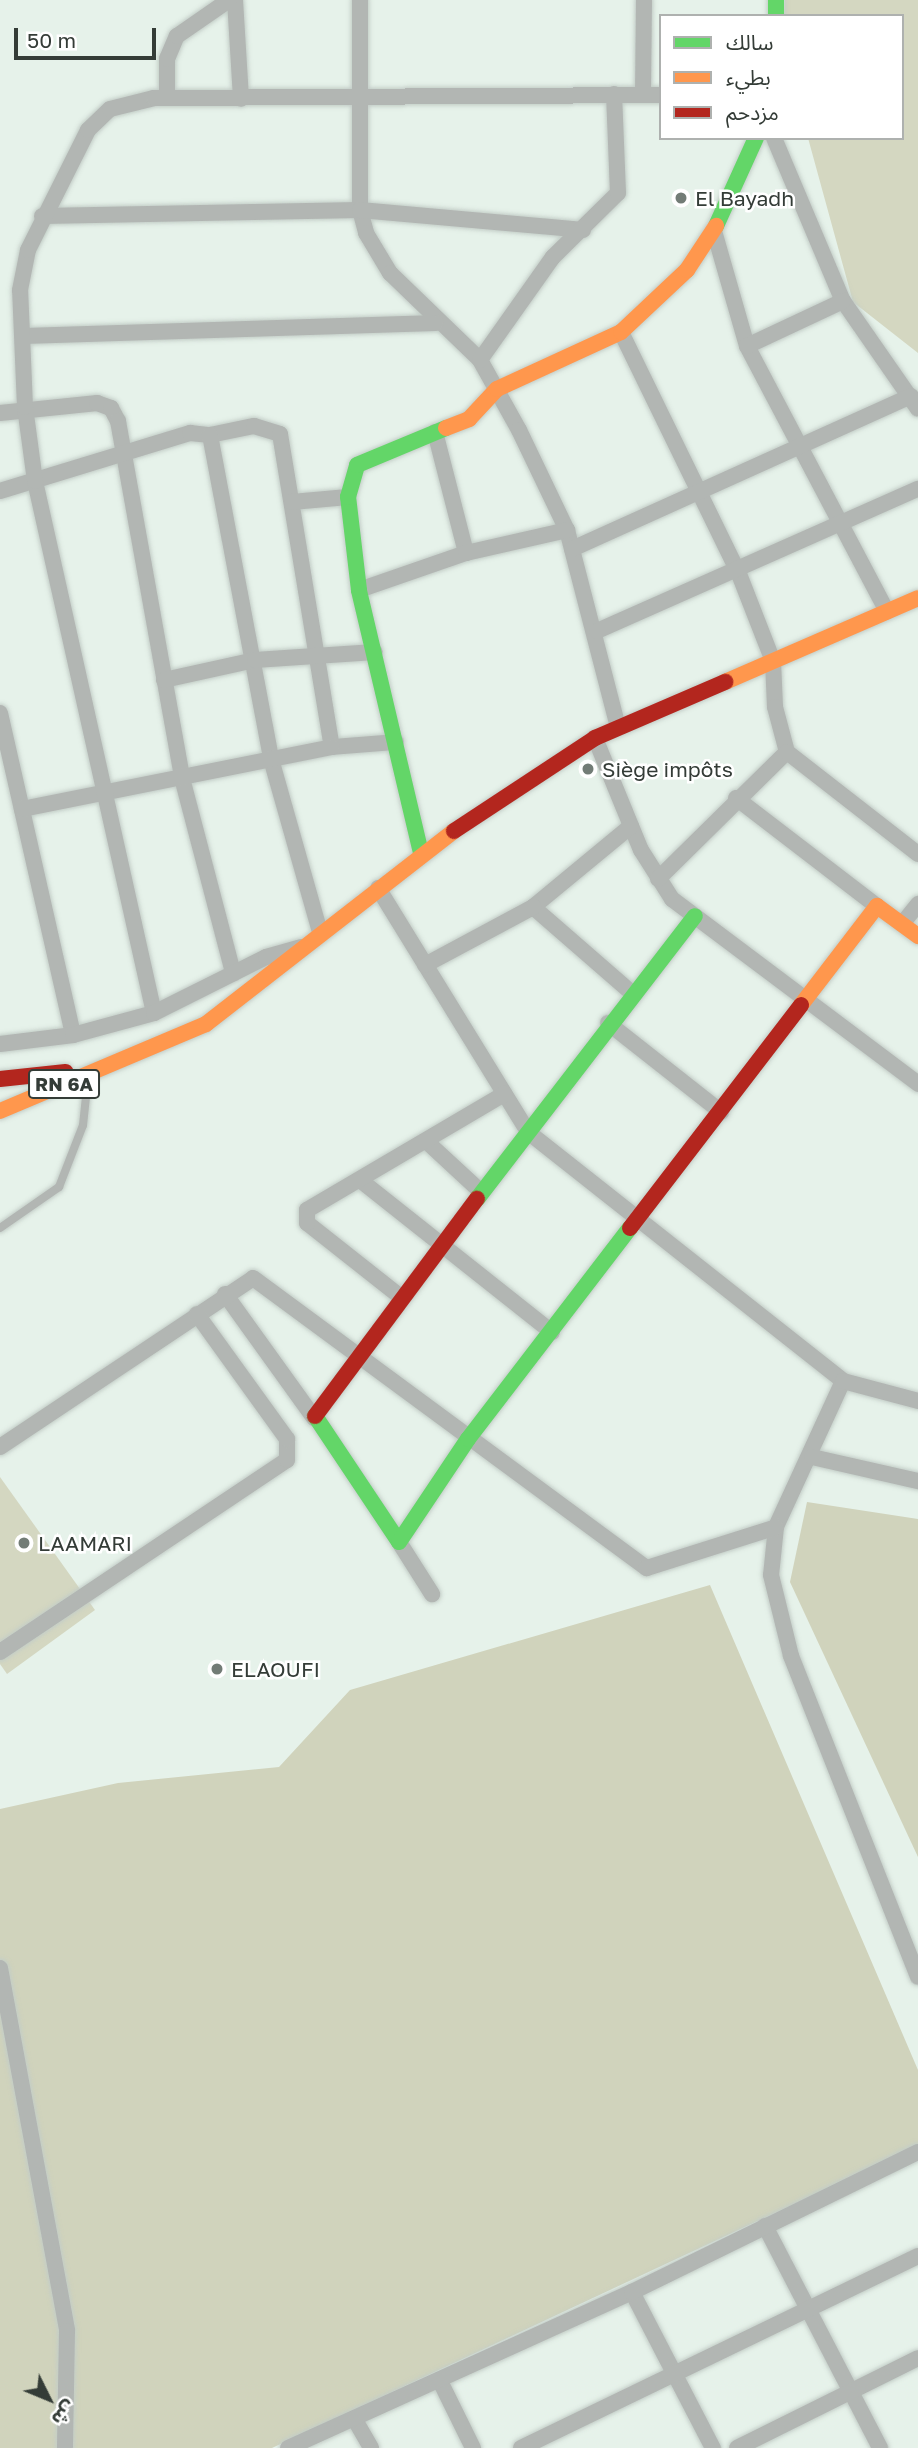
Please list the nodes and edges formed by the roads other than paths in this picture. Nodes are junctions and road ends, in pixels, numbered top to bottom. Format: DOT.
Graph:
graph roads {
  1 [pos="229,0"];
  2 [pos="235,0"];
  3 [pos="360,0"];
  4 [pos="644,0"];
  5 [pos="614,94"];
  6 [pos="643,94"];
  7 [pos="659,95"];
  8 [pos="167,98"];
  9 [pos="241,99"];
  10 [pos="362,99"];
  11 [pos="755,140"];
  12 [pos="775,140"];
  13 [pos="360,210"];
  14 [pos="42,216"];
  15 [pos="583,230"];
  16 [pos="714,231"];
  17 [pos="843,301"];
  18 [pos="436,323"];
  19 [pos="621,332"];
  20 [pos="24,336"];
  21 [pos="747,346"];
  22 [pos="480,360"];
  23 [pos="497,389"];
  24 [pos="914,402"];
  25 [pos="25,407"];
  26 [pos="0,413"];
  27 [pos="435,432"];
  28 [pos="210,435"];
  29 [pos="803,442"];
  30 [pos="124,453"];
  31 [pos="35,481"];
  32 [pos="918,489"];
  33 [pos="703,490"];
  34 [pos="0,491"];
  35 [pos="348,497"];
  36 [pos="292,502"];
  37 [pos="846,522"];
  38 [pos="567,530"];
  39 [pos="572,549"];
  40 [pos="466,553"];
  41 [pos="739,574"];
  42 [pos="359,590"];
  43 [pos="918,598"];
  44 [pos="887,611"];
  45 [pos="597,631"];
  46 [pos="375,652"];
  47 [pos="319,657"];
  48 [pos="256,660"];
  49 [pos="773,661"];
  50 [pos="164,680"];
  51 [pos="0,713"];
  52 [pos="618,727"];
  53 [pos="595,738"];
  54 [pos="396,743"];
  55 [pos="332,747"];
  56 [pos="787,752"];
  57 [pos="271,759"];
  58 [pos="182,778"];
  59 [pos="103,789"];
  60 [pos="736,798"];
  61 [pos="22,809"];
  62 [pos="631,826"];
  63 [pos="421,853"];
  64 [pos="918,854"];
  65 [pos="658,879"];
  66 [pos="377,888"];
  67 [pos="918,904"];
  68 [pos="877,906"];
  69 [pos="533,907"];
  70 [pos="695,916"];
  71 [pos="902,924"];
  72 [pos="320,932"];
  73 [pos="918,936"];
  74 [pos="304,946"];
  75 [pos="425,965"];
  76 [pos="233,973"];
  77 [pos="632,993"];
  78 [pos="804,998"];
  79 [pos="154,1013"];
  80 [pos="608,1023"];
  81 [pos="73,1035"];
  82 [pos="0,1044"];
  83 [pos="128,1058"];
  84 [pos="88,1076"];
  85 [pos="0,1079"];
  86 [pos="917,1080"];
  87 [pos="504,1094"];
  88 [pos="0,1111"];
  89 [pos="721,1112"];
  90 [pos="528,1132"];
  91 [pos="426,1141"];
  92 [pos="360,1181"];
  93 [pos="481,1192"];
  94 [pos="638,1222"];
  95 [pos="0,1228"];
  96 [pos="444,1241"];
  97 [pos="225,1294"];
  98 [pos="402,1298"];
  99 [pos="197,1314"];
  100 [pos="552,1332"];
  101 [pos="361,1354"];
  102 [pos="842,1381"];
  103 [pos="918,1401"];
  104 [pos="314,1418"];
  105 [pos="468,1439"];
  106 [pos="0,1447"];
  107 [pos="812,1457"];
  108 [pos="918,1481"];
  109 [pos="776,1527"];
  110 [pos="399,1542"];
  111 [pos="432,1594"];
  112 [pos="0,1652"];
  113 [pos="0,1968"];
  114 [pos="918,1977"];
  115 [pos="918,2152"];
  116 [pos="765,2226"];
  117 [pos="918,2256"];
  118 [pos="632,2292"];
  119 [pos="811,2309"];
  120 [pos="918,2358"];
  121 [pos="675,2374"];
  122 [pos="440,2381"];
  123 [pos="853,2388"];
  124 [pos="355,2420"];
  125 [pos="65,2448"];
  126 [pos="288,2448"];
  127 [pos="371,2448"];
  128 [pos="473,2448"];
  129 [pos="521,2448"];
  130 [pos="713,2448"];
  131 [pos="737,2448"];
  132 [pos="880,2448"];
  1 -- 8 [label="street"];
  2 -- 9 [label="street"];
  3 -- 10 [label="street"];
  4 -- 6 [label="street"];
  5 -- 6 [label="street"];
  5 -- 10 [label="street"];
  5 -- 15 [label="street"];
  6 -- 7 [label="street"];
  8 -- 9 [label="street"];
  8 -- 14 [label="street"];
  9 -- 10 [label="street"];
  10 -- 13 [label="street"];
  11 -- 16 [label="street"];
  12 -- 17 [label="street"];
  13 -- 14 [label="street"];
  13 -- 15 [label="street"];
  13 -- 18 [label="street"];
  14 -- 20 [label="street"];
  15 -- 22 [label="street"];
  16 -- 19 [label="street"];
  16 -- 21 [label="street"];
  17 -- 21 [label="street"];
  17 -- 24 [label="street"];
  18 -- 20 [label="street"];
  18 -- 22 [label="street"];
  19 -- 23 [label="street"];
  19 -- 33 [label="street"];
  20 -- 25 [label="street"];
  21 -- 29 [label="street"];
  22 -- 23 [label="street"];
  23 -- 27 [label="street"];
  23 -- 38 [label="street"];
  24 -- 29 [label="street"];
  25 -- 26 [label="street"];
  25 -- 30 [label="street"];
  25 -- 31 [label="street"];
  27 -- 35 [label="street"];
  27 -- 40 [label="street"];
  28 -- 30 [label="street"];
  28 -- 36 [label="street"];
  28 -- 48 [label="street"];
  29 -- 33 [label="street"];
  29 -- 37 [label="street"];
  30 -- 31 [label="street"];
  30 -- 50 [label="street"];
  31 -- 34 [label="street"];
  31 -- 59 [label="street"];
  32 -- 37 [label="street"];
  33 -- 39 [label="street"];
  33 -- 41 [label="street"];
  35 -- 36 [label="street"];
  35 -- 42 [label="street"];
  36 -- 47 [label="street"];
  37 -- 41 [label="street"];
  37 -- 44 [label="street"];
  38 -- 39 [label="street"];
  38 -- 40 [label="street"];
  39 -- 45 [label="street"];
  40 -- 42 [label="street"];
  41 -- 45 [label="street"];
  41 -- 49 [label="street"];
  42 -- 46 [label="street"];
  43 -- 44 [label="street"];
  44 -- 49 [label="street"];
  45 -- 52 [label="street"];
  46 -- 47 [label="street"];
  46 -- 54 [label="street"];
  47 -- 48 [label="street"];
  47 -- 55 [label="street"];
  48 -- 50 [label="street"];
  48 -- 57 [label="street"];
  49 -- 52 [label="street"];
  49 -- 56 [label="street"];
  50 -- 58 [label="street"];
  51 -- 61 [label="street"];
  52 -- 53 [label="street"];
  53 -- 62 [label="street"];
  53 -- 63 [label="street"];
  54 -- 55 [label="street"];
  54 -- 63 [label="street"];
  55 -- 57 [label="street"];
  56 -- 60 [label="street"];
  56 -- 64 [label="street"];
  57 -- 58 [label="street"];
  57 -- 72 [label="street"];
  58 -- 59 [label="street"];
  58 -- 76 [label="street"];
  59 -- 61 [label="street"];
  59 -- 79 [label="street"];
  60 -- 65 [label="street"];
  60 -- 68 [label="street"];
  61 -- 81 [label="street"];
  62 -- 65 [label="street"];
  62 -- 69 [label="street"];
  63 -- 66 [label="street"];
  65 -- 70 [label="street"];
  66 -- 72 [label="street"];
  66 -- 75 [label="street"];
  67 -- 71 [label="street"];
  68 -- 71 [label="street"];
  68 -- 78 [label="street"];
  69 -- 75 [label="street"];
  69 -- 77 [label="street"];
  70 -- 77 [label="street"];
  70 -- 78 [label="street"];
  71 -- 73 [label="street"];
  72 -- 74 [label="street"];
  74 -- 76 [label="street"];
  74 -- 83 [label="street"];
  75 -- 87 [label="street"];
  76 -- 79 [label="street"];
  77 -- 80 [label="street"];
  78 -- 86 [label="street"];
  78 -- 89 [label="street"];
  79 -- 81 [label="street"];
  80 -- 89 [label="street"];
  80 -- 90 [label="street"];
  81 -- 82 [label="street"];
  83 -- 84 [label="street, RN 6A"];
  83 -- 85 [label="street"];
  84 -- 88 [label="street, RN 6A"];
  84 -- 95 [label="lane"];
  87 -- 90 [label="street"];
  87 -- 91 [label="street"];
  89 -- 94 [label="street"];
  90 -- 93 [label="street"];
  90 -- 94 [label="street"];
  91 -- 92 [label="street"];
  91 -- 93 [label="street"];
  92 -- 96 [label="street"];
  92 -- 98 [label="street"];
  93 -- 96 [label="street"];
  94 -- 100 [label="street"];
  94 -- 102 [label="street"];
  96 -- 98 [label="street"];
  96 -- 100 [label="street"];
  97 -- 99 [label="street"];
  97 -- 101 [label="street"];
  97 -- 104 [label="street"];
  98 -- 101 [label="street"];
  99 -- 106 [label="street"];
  99 -- 112 [label="street"];
  100 -- 105 [label="street"];
  101 -- 104 [label="street"];
  101 -- 105 [label="street"];
  102 -- 103 [label="street"];
  102 -- 107 [label="street"];
  104 -- 110 [label="street"];
  105 -- 109 [label="street"];
  105 -- 110 [label="street"];
  107 -- 108 [label="street"];
  107 -- 109 [label="street"];
  109 -- 114 [label="street"];
  110 -- 111 [label="street"];
  113 -- 125 [label="street"];
  115 -- 116 [label="street"];
  116 -- 118 [label="street"];
  116 -- 119 [label="street"];
  117 -- 119 [label="street"];
  118 -- 121 [label="street"];
  118 -- 122 [label="street"];
  119 -- 121 [label="street"];
  119 -- 123 [label="street"];
  120 -- 123 [label="street"];
  121 -- 129 [label="street"];
  121 -- 130 [label="street"];
  122 -- 124 [label="street"];
  122 -- 128 [label="street"];
  123 -- 131 [label="street"];
  123 -- 132 [label="street"];
  124 -- 126 [label="street"];
  124 -- 127 [label="street"];
}
